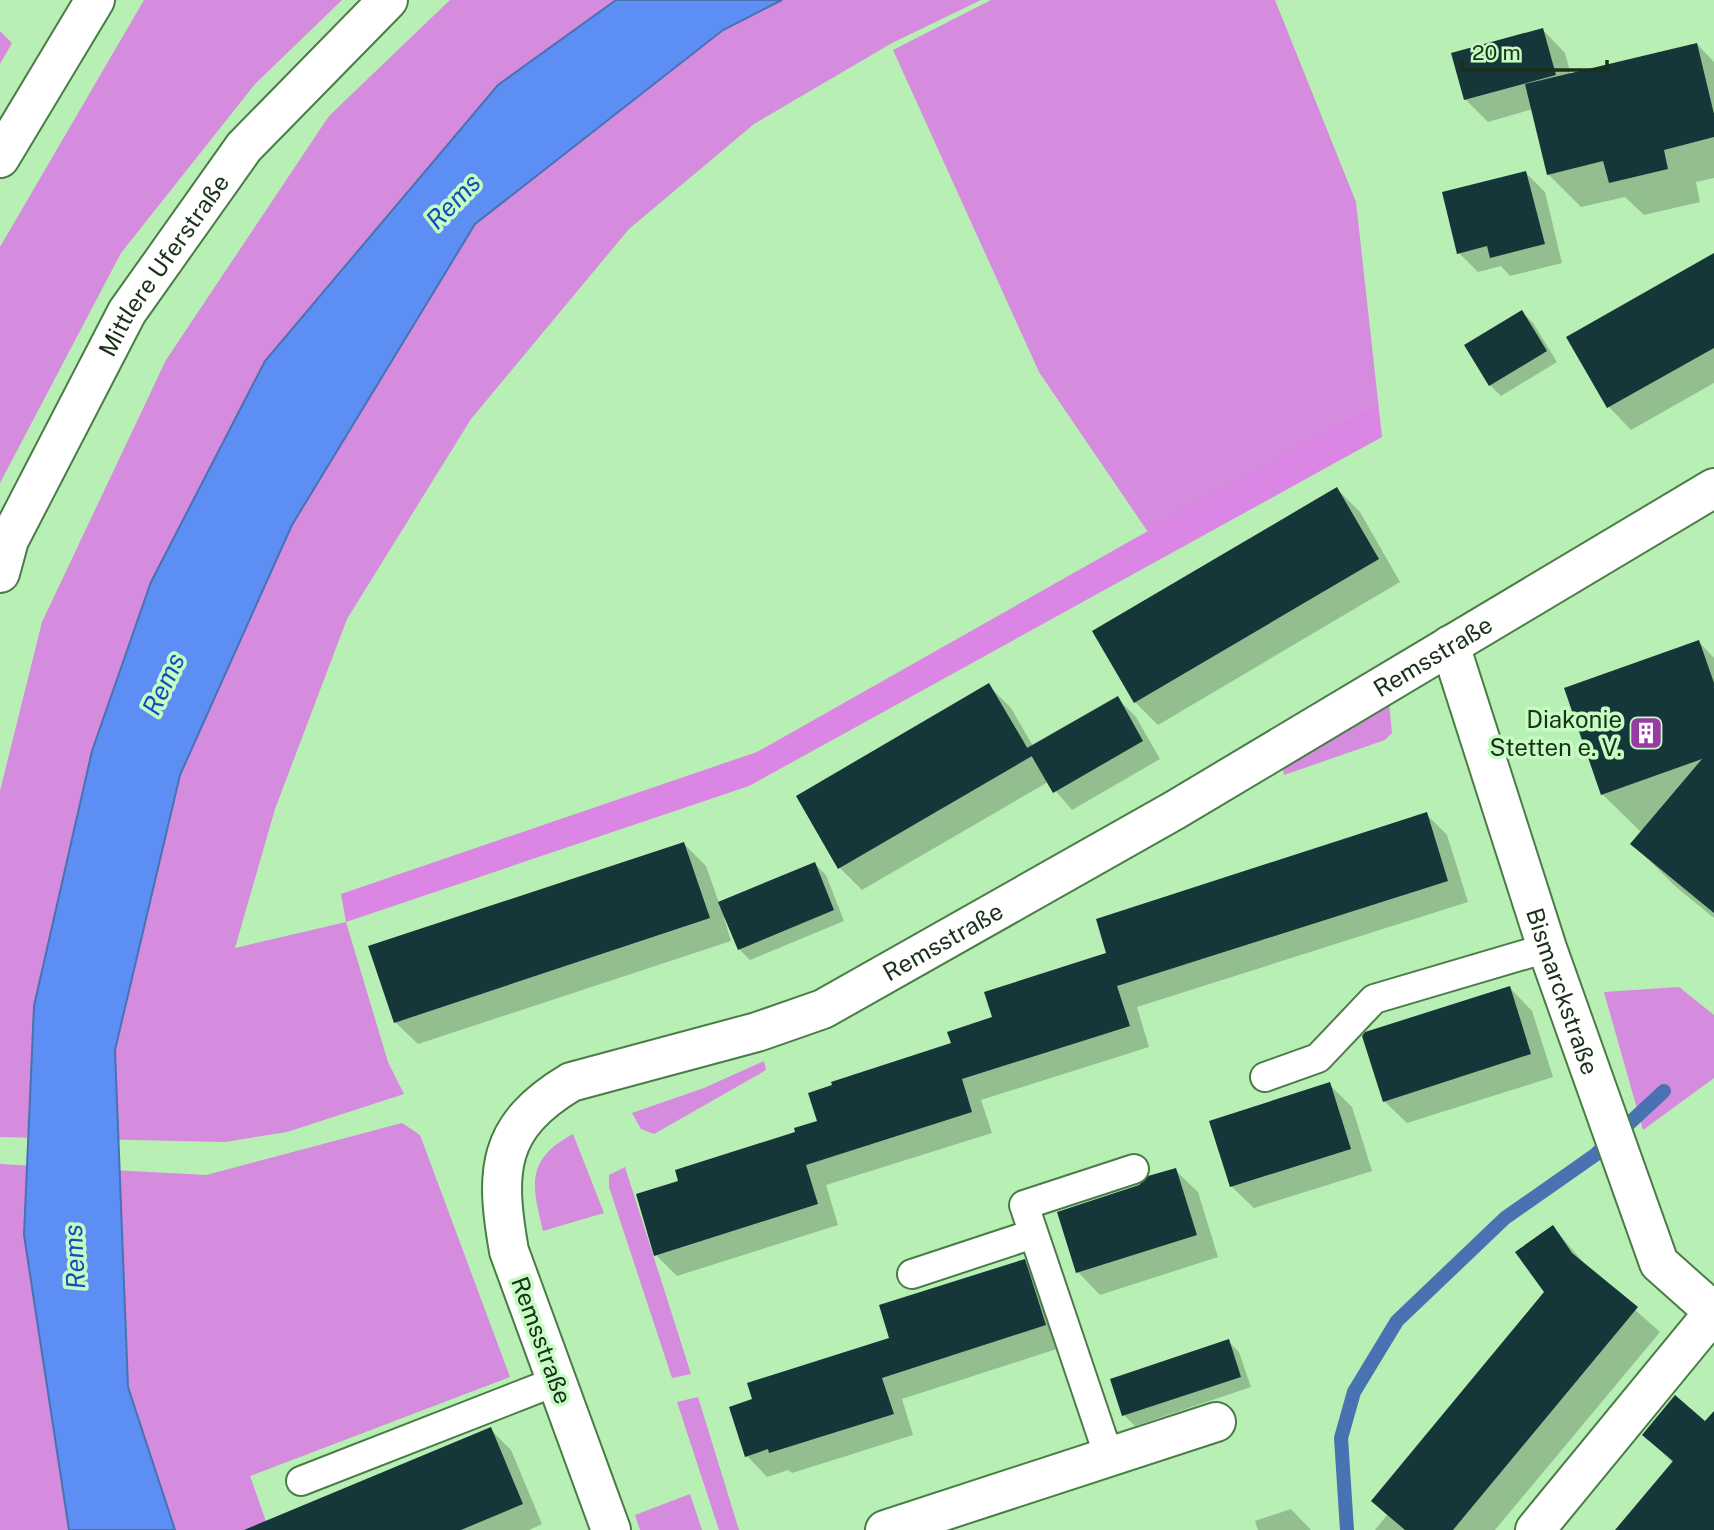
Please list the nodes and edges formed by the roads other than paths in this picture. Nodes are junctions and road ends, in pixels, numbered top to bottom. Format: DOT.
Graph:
graph roads {
  1 [pos="95,0"];
  2 [pos="388,0"];
  3 [pos="0,158"];
  4 [pos="1714,488"];
  5 [pos="0,573"];
  6 [pos="1450,645"];
  7 [pos="1547,948"];
  8 [pos="1265,1076"];
  9 [pos="1134,1170"];
  10 [pos="1033,1234"];
  11 [pos="912,1274"];
  12 [pos="1714,1312"];
  13 [pos="557,1381"];
  14 [pos="1216,1422"];
  15 [pos="1109,1457"];
  16 [pos="301,1481"];
  17 [pos="611,1530"];
  18 [pos="886,1530"];
  19 [pos="1535,1530"];
  1 -- 3 [label="street"];
  2 -- 5 [label="street, Mittlere Uferstraße"];
  4 -- 6 [label="street, Remsstraße"];
  6 -- 7 [label="street, Bismarckstraße"];
  6 -- 13 [label="street, Remsstraße"];
  7 -- 8 [label="lane"];
  7 -- 12 [label="street, Bismarckstraße"];
  9 -- 10 [label="lane"];
  10 -- 11 [label="lane"];
  10 -- 15 [label="lane"];
  12 -- 19 [label="street, Bismarckstraße"];
  13 -- 16 [label="lane"];
  13 -- 17 [label="street, Remsstraße"];
  14 -- 15 [label="street"];
  15 -- 18 [label="street"];
}
